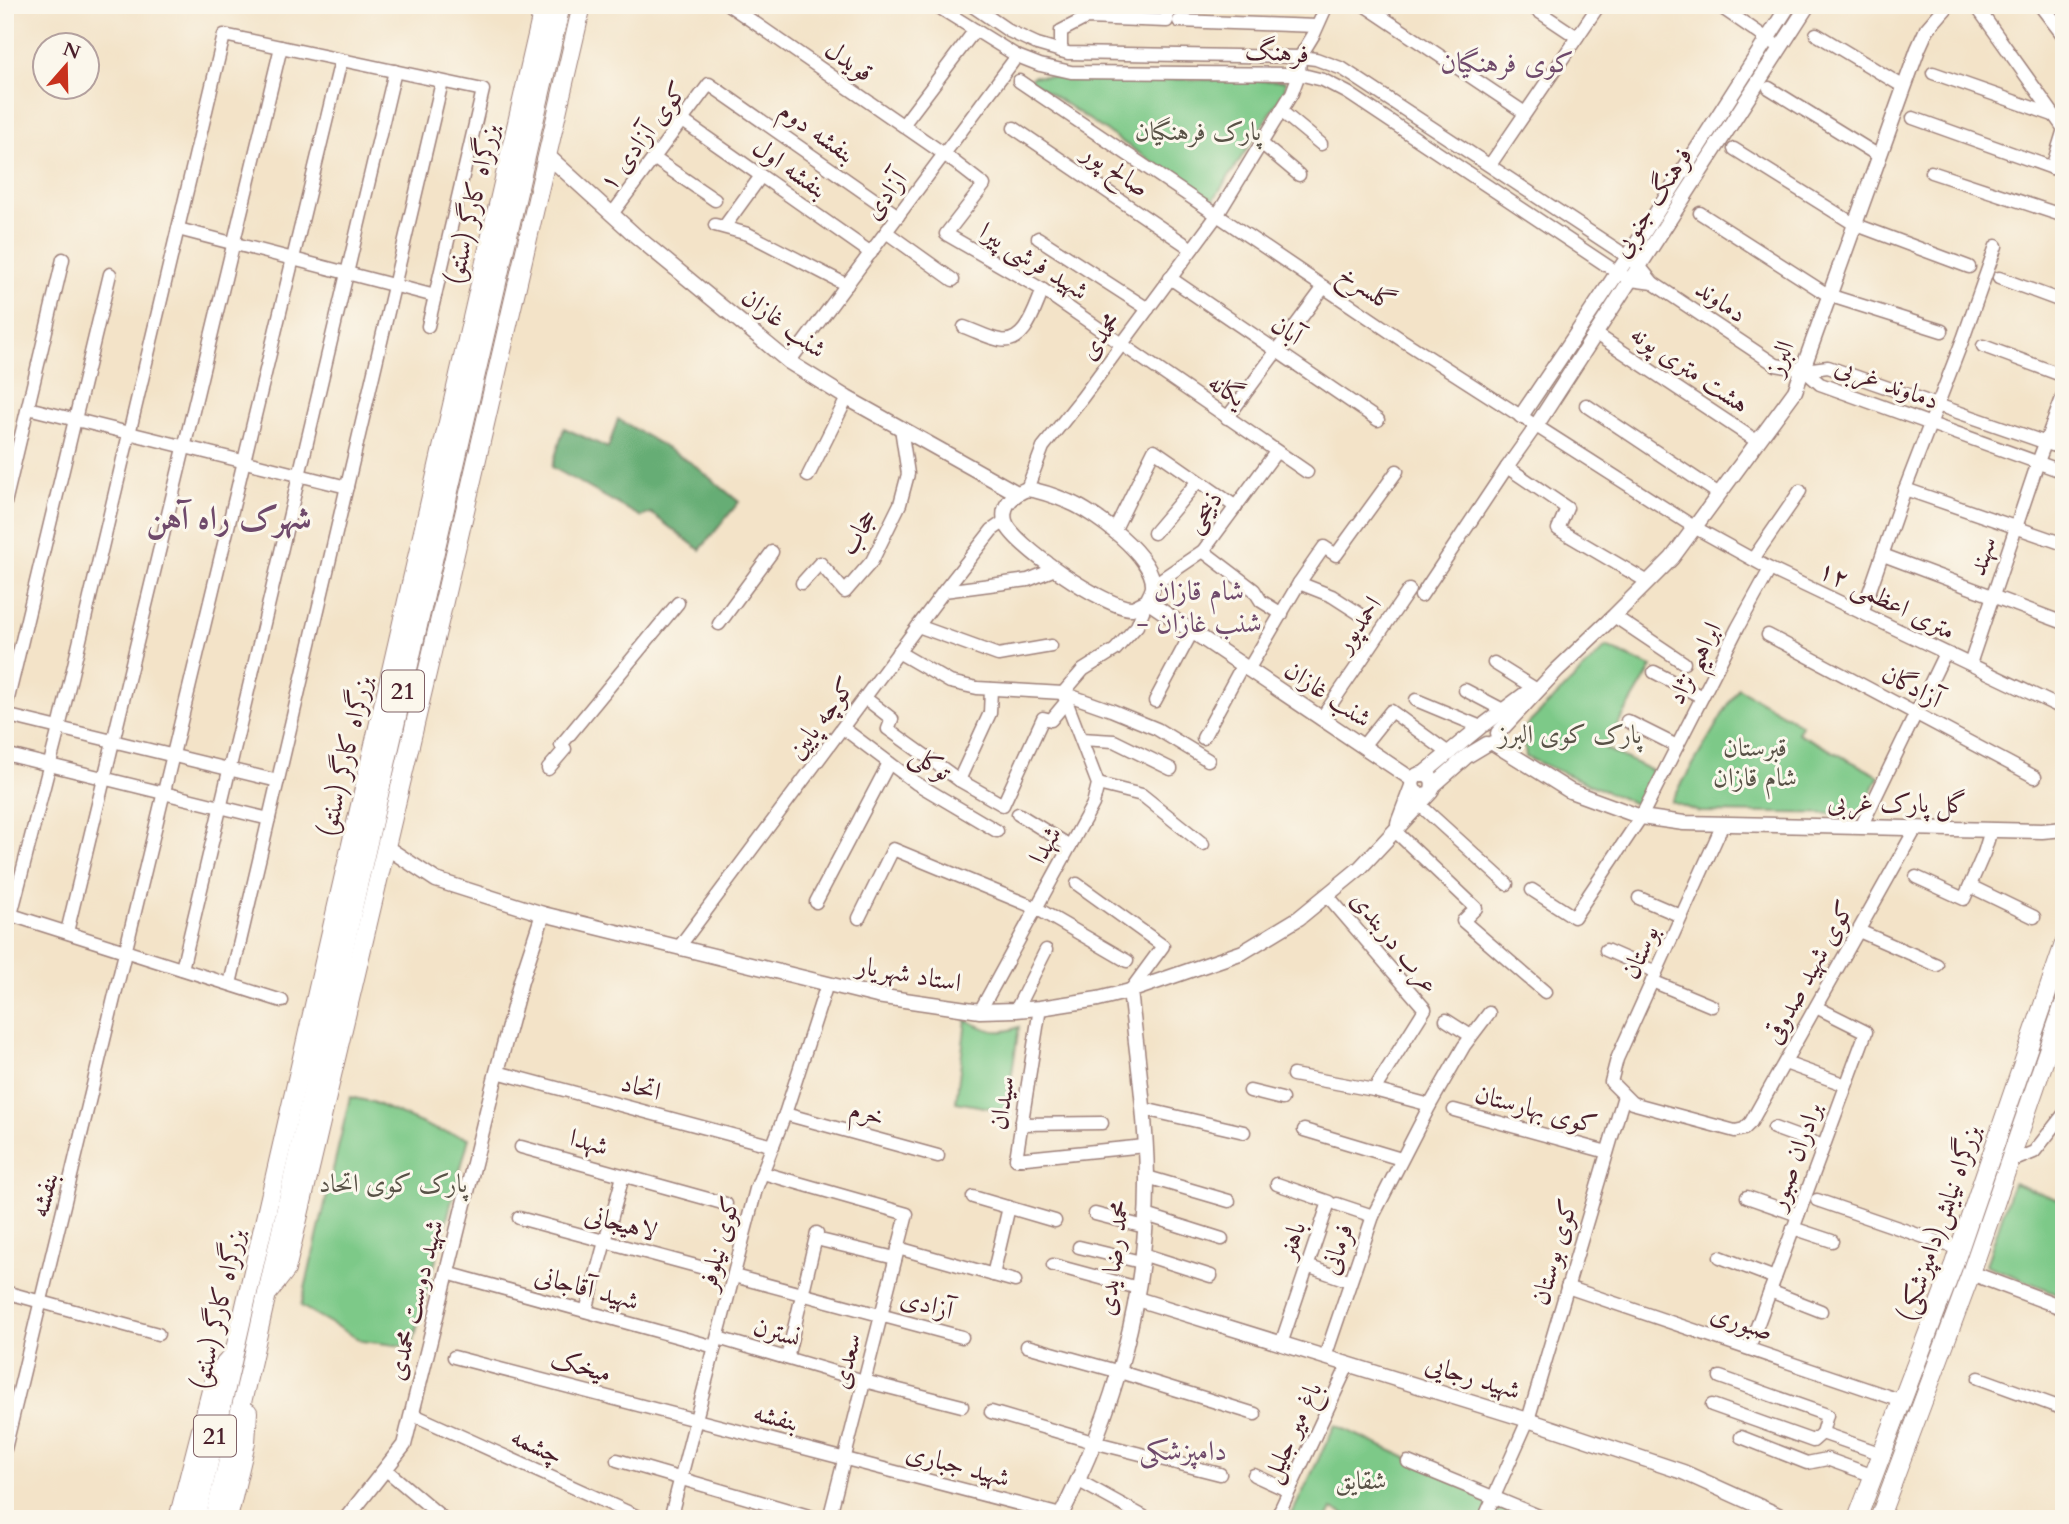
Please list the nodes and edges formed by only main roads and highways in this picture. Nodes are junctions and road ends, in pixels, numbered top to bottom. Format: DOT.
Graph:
graph roads {
  1 [pos="544,5"];
  2 [pos="561,5"];
  3 [pos="582,5"];
  4 [pos="1789,5"];
  5 [pos="1808,5"];
  6 [pos="1948,5"];
  7 [pos="2041,5"];
  8 [pos="2064,35"];
  9 [pos="1773,43"];
  10 [pos="547,155"];
  11 [pos="1625,276"];
  12 [pos="472,393"];
  13 [pos="490,397"];
  14 [pos="1521,416"];
  15 [pos="1536,426"];
  16 [pos="1022,491"];
  17 [pos="1147,601"];
  18 [pos="1557,670"];
  19 [pos="1482,726"];
  20 [pos="1494,740"];
  21 [pos="1416,780"];
  22 [pos="1432,789"];
  23 [pos="2064,829"];
  24 [pos="1395,831"];
  25 [pos="2042,831"];
  26 [pos="2064,840"];
  27 [pos="386,847"];
  28 [pos="543,914"];
  29 [pos="2064,944"];
  30 [pos="1130,991"];
  31 [pos="2064,1004"];
  32 [pos="1971,1273"];
  33 [pos="1138,1294"];
  34 [pos="266,1295"];
  35 [pos="2064,1308"];
  36 [pos="235,1353"];
  37 [pos="251,1365"];
  38 [pos="1060,1517"];
  39 [pos="178,1519"];
  40 [pos="196,1519"];
  41 [pos="214,1519"];
  42 [pos="228,1519"];
  43 [pos="346,1519"];
  44 [pos="1787,1519"];
  45 [pos="1857,1519"];
  46 [pos="1879,1519"];
  1 -- 36 [label="highway, بزرگراه کارگر (سنتو) / 21"];
  2 -- 12 [label="highway, بزرگراه کارگر (سنتو) / 21"];
  3 -- 10 [label="highway"];
  4 -- 9 [label="main road"];
  5 -- 9 [label="main road, فرهنگ جنوبی"];
  6 -- 18 [label="main road, البرز"];
  7 -- 8 [label="main road"];
  9 -- 11 [label="main road"];
  9 -- 11 [label="main road, فرهنگ جنوبی"];
  10 -- 13 [label="highway"];
  10 -- 16 [label="main road, شنب غازان"];
  11 -- 14 [label="main road"];
  11 -- 15 [label="main road, فرهنگ جنوبی"];
  12 -- 13 [label="highway"];
  12 -- 34 [label="highway, بزرگراه کارگر (سنتو) / 21"];
  13 -- 27 [label="highway"];
  16 -- 17 [label="main road, شنب غازان"];
  16 -- 17 [label="main road"];
  17 -- 21 [label="main road, شنب غازان"];
  18 -- 19 [label="main road, البرز"];
  18 -- 20 [label="main road, البرز"];
  19 -- 20 [label="main road, گل پارک غربی"];
  19 -- 21 [label="main road, البرز"];
  20 -- 22 [label="main road, البرز"];
  20 -- 25 [label="main road, گل پارک غربی"];
  21 -- 22 [label="main road, شنب غازان"];
  21 -- 24 [label="main road, استاد شهریار"];
  22 -- 24 [label="main road, استاد شهریار"];
  23 -- 25 [label="main road"];
  24 -- 30 [label="main road, استاد شهریار"];
  25 -- 26 [label="main road"];
  27 -- 28 [label="main road, استاد شهریار"];
  27 -- 34 [label="highway"];
  28 -- 30 [label="main road, استاد شهریار"];
  28 -- 43 [label="main road, شهید دوست محمدی"];
  29 -- 45 [label="highway, بزرگراه نیایش(دامپزشکی)"];
  30 -- 33 [label="main road, محمد رضا یدی"];
  31 -- 32 [label="highway, بزرگراه نیایش(دامپزشکی)"];
  32 -- 35 [label="main road"];
  32 -- 46 [label="highway, بزرگراه نیایش(دامپزشکی)"];
  33 -- 38 [label="main road, محمد رضا یدی"];
  33 -- 44 [label="main road, شهید رجایی"];
  34 -- 37 [label="highway, بزرگراه کارگر (سنتو) / 21"];
  36 -- 39 [label="highway"];
  36 -- 40 [label="highway, بزرگراه کارگر (سنتو) / 21"];
  37 -- 41 [label="highway, بزرگراه کارگر (سنتو) / 21"];
  37 -- 42 [label="highway, 21"];
}
